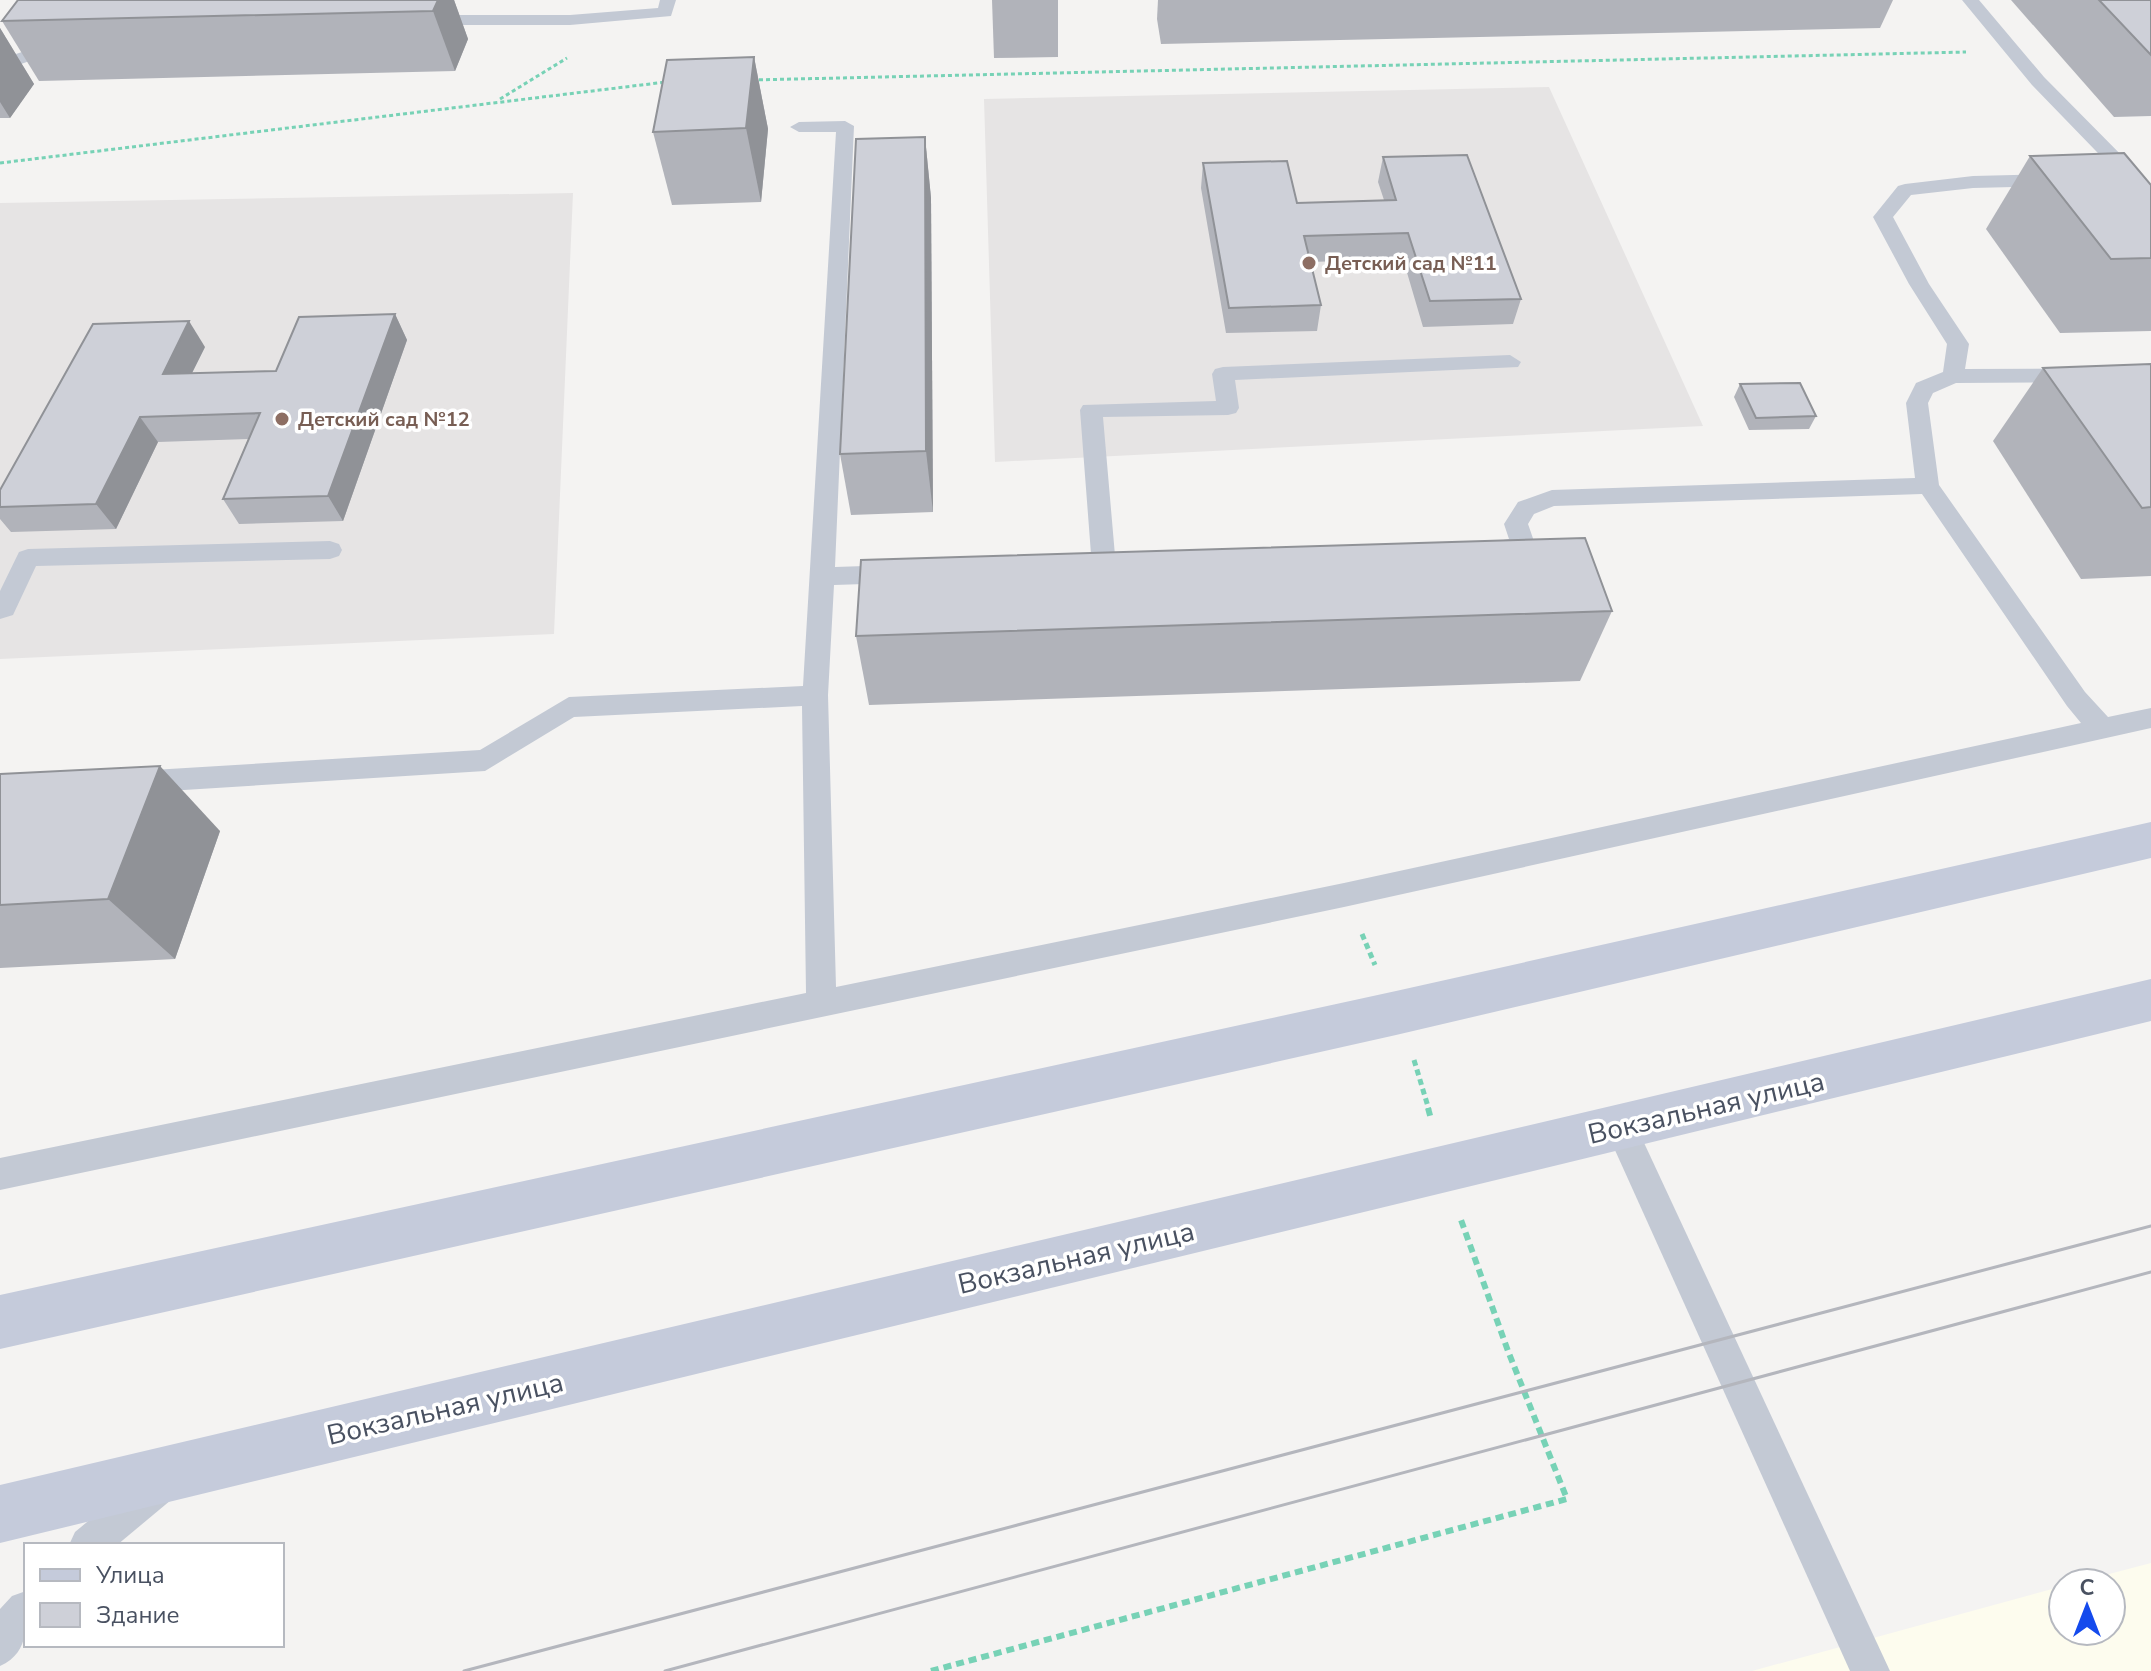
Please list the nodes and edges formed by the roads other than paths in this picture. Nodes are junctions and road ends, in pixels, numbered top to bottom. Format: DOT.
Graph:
graph roads {
  1 [pos="668,0"];
  2 [pos="1970,0"];
  3 [pos="401,20"];
  4 [pos="81,33"];
  5 [pos="0,60"];
  6 [pos="799,127"];
  7 [pos="2142,178"];
  8 [pos="2104,179"];
  9 [pos="2075,180"];
  10 [pos="1510,362"];
  11 [pos="2151,375"];
  12 [pos="1953,376"];
  13 [pos="1928,486"];
  14 [pos="1477,549"];
  15 [pos="330,550"];
  16 [pos="1135,565"];
  17 [pos="1104,567"];
  18 [pos="1073,568"];
  19 [pos="916,573"];
  20 [pos="822,576"];
  21 [pos="0,610"];
  22 [pos="815,695"];
  23 [pos="2151,718"];
  24 [pos="2102,728"];
  25 [pos="110,784"];
  26 [pos="2151,840"];
  27 [pos="2151,1000"];
  28 [pos="821,1005"];
  29 [pos="1621,1128"];
  30 [pos="0,1174"];
  31 [pos="0,1322"];
  32 [pos="177,1472"];
  33 [pos="0,1514"];
  34 [pos="90,1543"];
  35 [pos="24,1612"];
  36 [pos="0,1646"];
  37 [pos="1870,1671"];
  1 -- 3 [label="lane"];
  2 -- 7 [label="lane"];
  4 -- 5 [label="lane"];
  6 -- 20 [label="lane"];
  7 -- 8 [label="lane"];
  9 -- 12 [label="lane"];
  10 -- 17 [label="lane"];
  11 -- 12 [label="lane"];
  12 -- 13 [label="lane"];
  13 -- 14 [label="lane"];
  13 -- 24 [label="lane"];
  15 -- 21 [label="lane"];
  16 -- 17 [label="lane"];
  17 -- 18 [label="lane"];
  19 -- 20 [label="lane"];
  20 -- 22 [label="lane"];
  22 -- 25 [label="lane"];
  22 -- 28 [label="lane"];
  23 -- 24 [label="lane"];
  24 -- 28 [label="lane"];
  26 -- 31 [label="main road"];
  27 -- 29 [label="main road, Вокзальная улица"];
  28 -- 30 [label="lane"];
  29 -- 32 [label="main road, Вокзальная улица"];
  29 -- 37 [label="lane"];
  32 -- 33 [label="main road, Вокзальная улица"];
  32 -- 34 [label="lane"];
  35 -- 36 [label="lane"];
}
